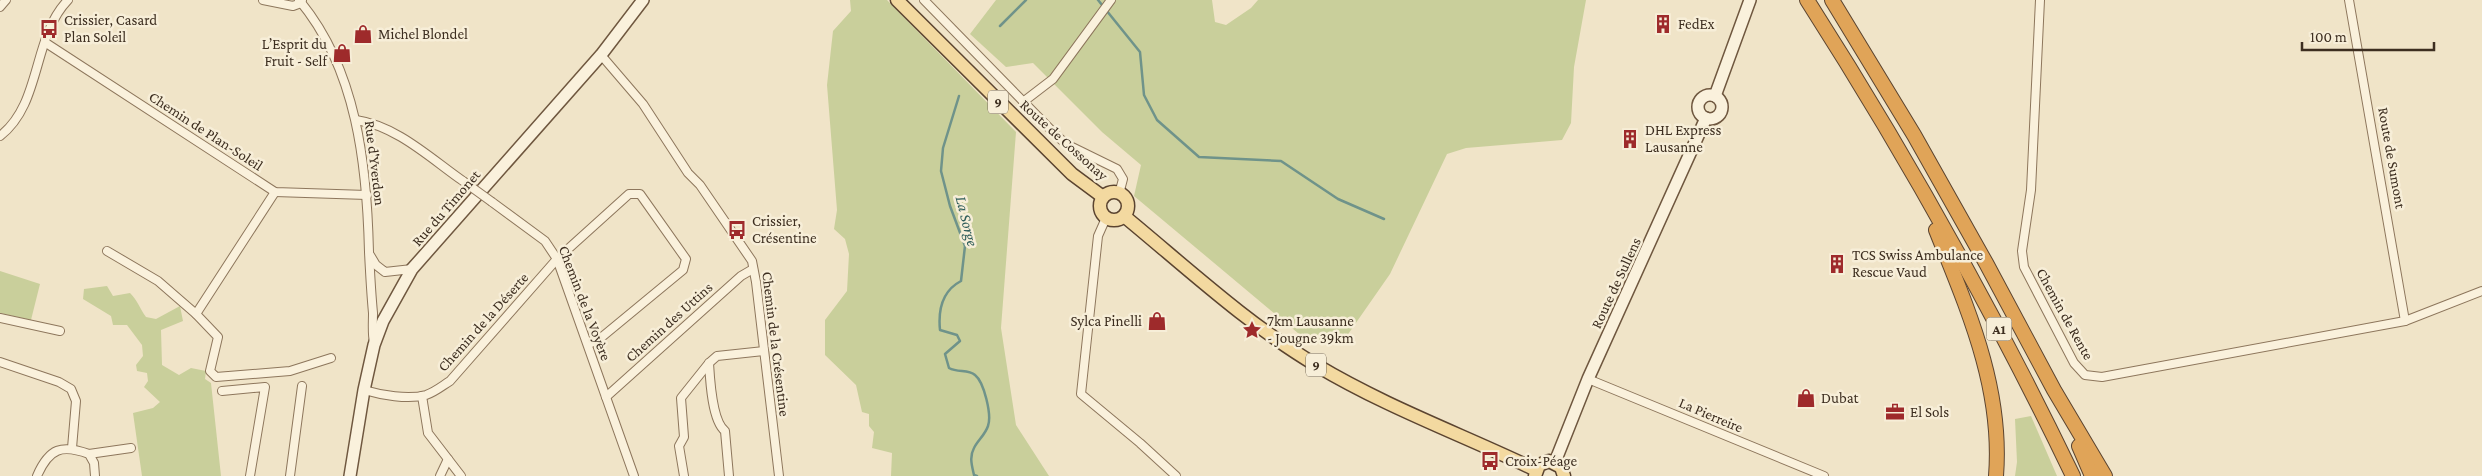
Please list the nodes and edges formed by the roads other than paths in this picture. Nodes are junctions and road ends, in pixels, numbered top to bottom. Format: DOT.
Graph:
graph roads {
  1 [pos="6,0"];
  2 [pos="68,0"];
  3 [pos="263,0"];
  4 [pos="644,0"];
  5 [pos="897,0"];
  6 [pos="924,0"];
  7 [pos="1111,0"];
  8 [pos="1750,0"];
  9 [pos="1807,0"];
  10 [pos="1832,0"];
  11 [pos="2040,0"];
  12 [pos="2349,0"];
  13 [pos="301,1"];
  14 [pos="0,7"];
  15 [pos="46,44"];
  16 [pos="601,55"];
  17 [pos="1715,96"];
  18 [pos="1023,102"];
  19 [pos="1706,118"];
  20 [pos="356,120"];
  21 [pos="0,136"];
  22 [pos="1918,185"];
  23 [pos="275,192"];
  24 [pos="1119,194"];
  25 [pos="367,195"];
  26 [pos="1103,197"];
  27 [pos="1124,216"];
  28 [pos="1106,218"];
  29 [pos="106,251"];
  30 [pos="369,254"];
  31 [pos="557,259"];
  32 [pos="412,269"];
  33 [pos="753,269"];
  34 [pos="2482,291"];
  35 [pos="196,314"];
  36 [pos="0,318"];
  37 [pos="2406,321"];
  38 [pos="60,331"];
  39 [pos="588,344"];
  40 [pos="374,345"];
  41 [pos="764,351"];
  42 [pos="331,358"];
  43 [pos="0,362"];
  44 [pos="709,363"];
  45 [pos="1588,379"];
  46 [pos="302,386"];
  47 [pos="364,390"];
  48 [pos="2054,390"];
  49 [pos="222,391"];
  50 [pos="422,396"];
  51 [pos="606,397"];
  52 [pos="72,448"];
  53 [pos="131,448"];
  54 [pos="89,454"];
  55 [pos="448,459"];
  56 [pos="1555,462"];
  57 [pos="1535,473"];
  58 [pos="37,476"];
  59 [pos="95,476"];
  60 [pos="250,476"];
  61 [pos="290,476"];
  62 [pos="350,476"];
  63 [pos="440,476"];
  64 [pos="461,476"];
  65 [pos="634,476"];
  66 [pos="684,476"];
  67 [pos="728,476"];
  68 [pos="779,476"];
  69 [pos="1176,476"];
  70 [pos="1564,476"];
  71 [pos="1824,476"];
  72 [pos="1996,476"];
  73 [pos="2073,476"];
  74 [pos="2092,476"];
  75 [pos="2105,476"];
  1 -- 14 [label="street"];
  2 -- 15 [label="street"];
  3 -- 13 [label="street"];
  4 -- 16 [label="main road, Rue du Timonet"];
  5 -- 26 [label="main road, Route de Cossonay / 9"];
  6 -- 18 [label="street"];
  7 -- 18 [label="street"];
  8 -- 17 [label="main road"];
  9 -- 22 [label="highway, A1"];
  10 -- 48 [label="highway, A1"];
  11 -- 37 [label="street, Chemin de Rente"];
  12 -- 37 [label="street, Route de Sumont"];
  13 -- 20 [label="street, Rue d'Yverdon"];
  15 -- 21 [label="street"];
  15 -- 23 [label="street, Chemin de Plan-Soleil"];
  16 -- 32 [label="main road, Rue du Timonet"];
  16 -- 33 [label="street, Chemin de la Crésentine"];
  17 -- 19 [label="main road"];
  17 -- 19 [label="main road"];
  18 -- 24 [label="street"];
  19 -- 45 [label="main road, Route de Sullens"];
  20 -- 25 [label="street, Rue d'Yverdon"];
  20 -- 31 [label="street, Chemin de la Voyère, bridge"];
  22 -- 72 [label="highway"];
  22 -- 73 [label="highway, A1"];
  23 -- 25 [label="street, Chemin de Plan-Soleil"];
  23 -- 35 [label="street"];
  24 -- 26 [label="main road"];
  24 -- 27 [label="main road"];
  25 -- 30 [label="street, Rue d'Yverdon"];
  26 -- 28 [label="main road"];
  27 -- 28 [label="main road"];
  27 -- 57 [label="main road, 9"];
  28 -- 69 [label="street"];
  29 -- 35 [label="street"];
  30 -- 32 [label="street"];
  30 -- 40 [label="street, Rue d'Yverdon"];
  31 -- 39 [label="street, Chemin de la Voyère"];
  31 -- 39 [label="street, Chemin de la Déserte"];
  31 -- 50 [label="street, Chemin de la Déserte"];
  32 -- 40 [label="main road, Rue du Timonet"];
  33 -- 41 [label="street, Chemin de la Crésentine"];
  33 -- 51 [label="street, Chemin des Uttins"];
  34 -- 37 [label="street"];
  35 -- 42 [label="street"];
  36 -- 38 [label="street"];
  39 -- 51 [label="street, Chemin de la Voyère"];
  40 -- 47 [label="main road, Rue du Timonet"];
  41 -- 44 [label="street"];
  41 -- 68 [label="street, Chemin de la Crésentine"];
  43 -- 52 [label="street"];
  44 -- 66 [label="street"];
  44 -- 67 [label="street"];
  45 -- 56 [label="main road, Route de Sullens"];
  45 -- 71 [label="street, La Pierreire"];
  46 -- 61 [label="street"];
  47 -- 50 [label="street, Chemin de la Déserte"];
  47 -- 62 [label="main road, Rue du Timonet"];
  48 -- 74 [label="highway, A1"];
  48 -- 75 [label="highway"];
  49 -- 60 [label="street"];
  50 -- 55 [label="street"];
  51 -- 65 [label="street, Chemin de la Voyère"];
  52 -- 54 [label="street"];
  52 -- 58 [label="street"];
  53 -- 54 [label="street"];
  54 -- 59 [label="street"];
  55 -- 63 [label="street"];
  55 -- 64 [label="street"];
  56 -- 57 [label="main road"];
  56 -- 70 [label="main road"];
}
